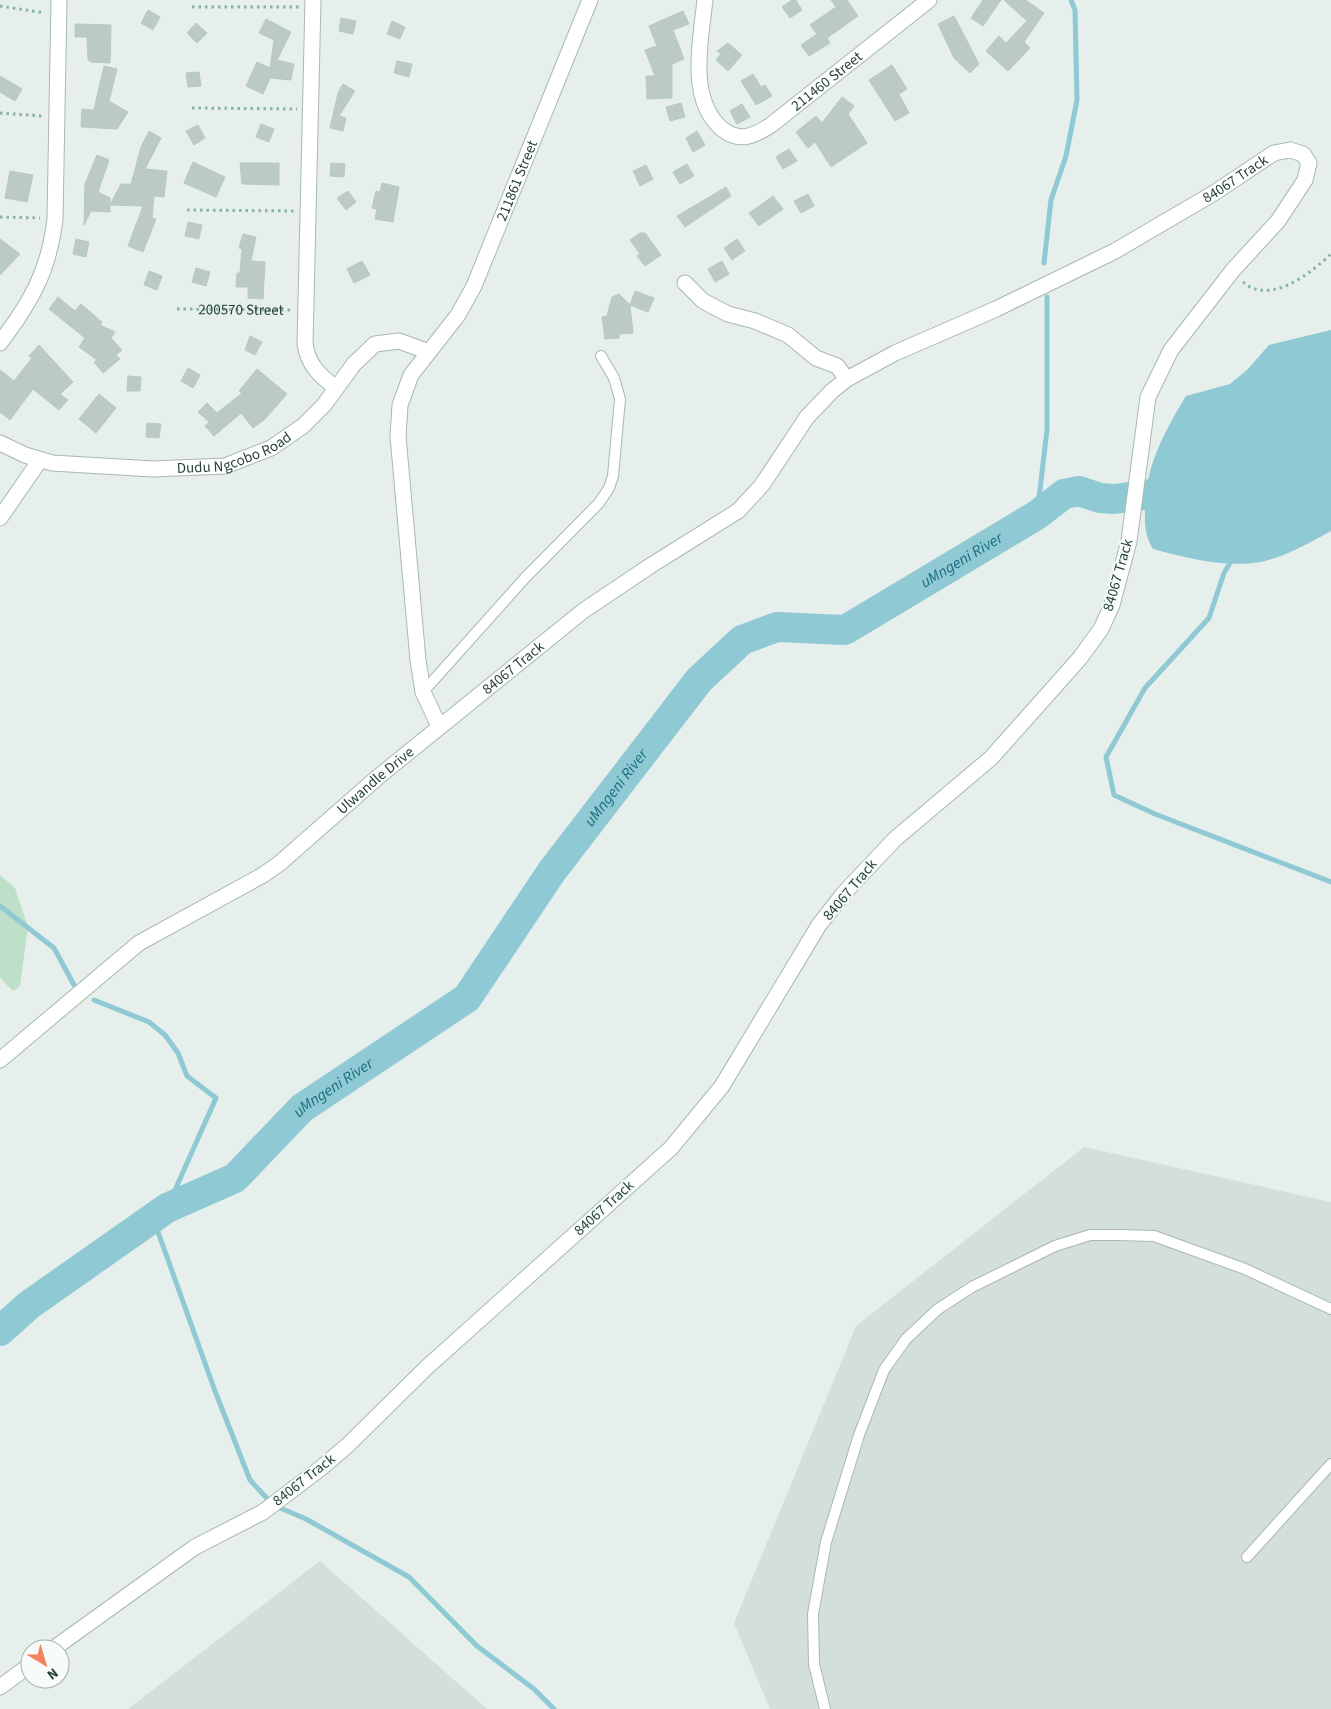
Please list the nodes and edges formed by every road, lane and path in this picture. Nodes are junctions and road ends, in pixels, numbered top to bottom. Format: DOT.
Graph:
graph roads {
  1 [pos="590,0"];
  2 [pos="706,0"];
  3 [pos="929,0"];
  4 [pos="313,4"];
  5 [pos="0,6"];
  6 [pos="192,7"];
  7 [pos="59,8"];
  8 [pos="192,108"];
  9 [pos="310,109"];
  10 [pos="0,113"];
  11 [pos="57,116"];
  12 [pos="187,210"];
  13 [pos="307,212"];
  14 [pos="0,217"];
  15 [pos="55,219"];
  16 [pos="1331,254"];
  17 [pos="1233,270"];
  18 [pos="685,283"];
  19 [pos="176,309"];
  20 [pos="305,310"];
  21 [pos="0,343"];
  22 [pos="429,352"];
  23 [pos="601,356"];
  24 [pos="847,379"];
  25 [pos="336,388"];
  26 [pos="0,443"];
  27 [pos="40,460"];
  28 [pos="0,518"];
  29 [pos="423,692"];
  30 [pos="439,726"];
  31 [pos="0,1060"];
  32 [pos="1331,1309"];
  33 [pos="1331,1464"];
  34 [pos="1247,1557"];
  35 [pos="67,1639"];
  36 [pos="20,1672"];
  37 [pos="0,1687"];
  38 [pos="825,1709"];
  1 -- 22 [label="street, 211861 Street"];
  2 -- 3 [label="street, 211460 Street"];
  4 -- 6 [label="path"];
  4 -- 9 [label="street, 200570 Street"];
  5 -- 7 [label="path"];
  7 -- 11 [label="street"];
  8 -- 9 [label="path"];
  9 -- 13 [label="street, 200570 Street"];
  10 -- 11 [label="path"];
  11 -- 15 [label="street"];
  12 -- 13 [label="path"];
  13 -- 20 [label="street, 200570 Street"];
  14 -- 15 [label="path"];
  15 -- 21 [label="street"];
  16 -- 17 [label="path"];
  17 -- 24 [label="street, 84067 Track"];
  17 -- 35 [label="street, 84067 Track"];
  18 -- 24 [label="street"];
  19 -- 20 [label="path, 200570 Street"];
  20 -- 25 [label="street, 200570 Street"];
  22 -- 25 [label="street, Dudu Ngcobo Road"];
  22 -- 29 [label="street"];
  23 -- 29 [label="lane"];
  24 -- 30 [label="street, 84067 Track"];
  25 -- 27 [label="street, Dudu Ngcobo Road"];
  26 -- 27 [label="street, Dudu Ngcobo Road"];
  27 -- 28 [label="street"];
  29 -- 30 [label="street"];
  30 -- 31 [label="street, Ulwandle Drive"];
  32 -- 38 [label="lane"];
  33 -- 34 [label="lane"];
  36 -- 37 [label="street"];
}
